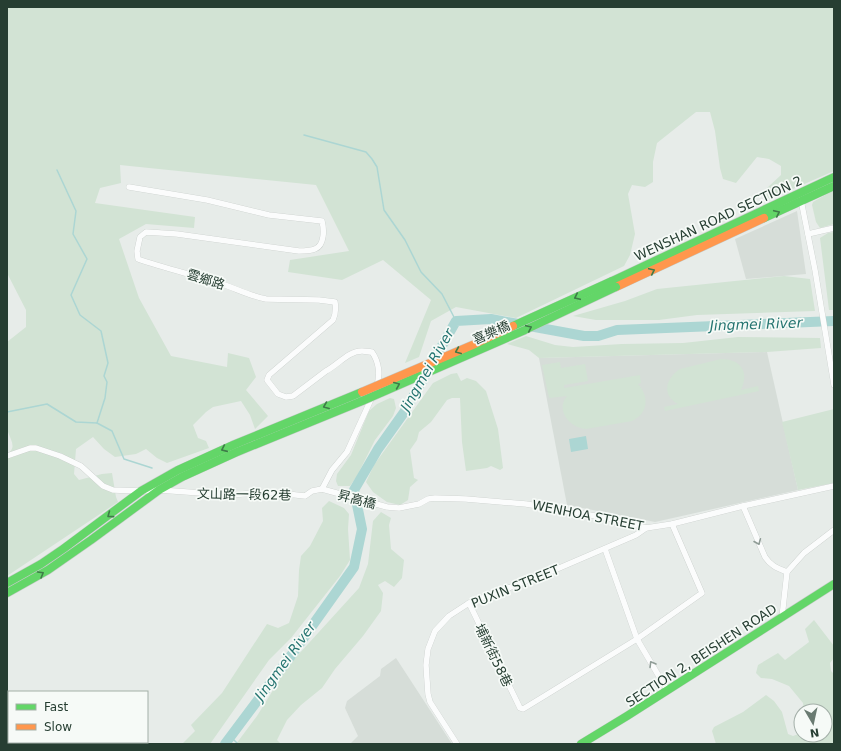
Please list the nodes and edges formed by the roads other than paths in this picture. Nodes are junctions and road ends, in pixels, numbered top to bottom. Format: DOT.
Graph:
graph roads {
  1 [pos="834,177"];
  2 [pos="834,186"];
  3 [pos="129,187"];
  4 [pos="800,198"];
  5 [pos="834,228"];
  6 [pos="808,234"];
  7 [pos="614,284"];
  8 [pos="834,385"];
  9 [pos="261,437"];
  10 [pos="7,456"];
  11 [pos="834,486"];
  12 [pos="159,490"];
  13 [pos="325,490"];
  14 [pos="141,491"];
  15 [pos="743,506"];
  16 [pos="387,507"];
  17 [pos="672,524"];
  18 [pos="646,528"];
  19 [pos="834,530"];
  20 [pos="605,549"];
  21 [pos="787,572"];
  22 [pos="7,583"];
  23 [pos="834,584"];
  24 [pos="7,593"];
  25 [pos="469,603"];
  26 [pos="782,617"];
  27 [pos="637,638"];
  28 [pos="667,690"];
  29 [pos="457,744"];
  30 [pos="581,744"];
  1 -- 4 [label="main road, WENSHAN ROAD SECTION 2"];
  2 -- 4 [label="main road, WENSHAN ROAD SECTION 2"];
  3 -- 13 [label="street, 雲鄉路"];
  4 -- 6 [label="street"];
  4 -- 7 [label="main road, WENSHAN ROAD SECTION 2"];
  5 -- 6 [label="street"];
  6 -- 8 [label="street"];
  7 -- 9 [label="main road, 喜樂橋, bridge"];
  9 -- 12 [label="main road"];
  9 -- 14 [label="main road, one-way"];
  10 -- 14 [label="street, 文山路一段62巷"];
  11 -- 15 [label="street, WENHOA STREET"];
  12 -- 13 [label="street, 文山路一段62巷"];
  12 -- 14 [label="street, 文山路一段62巷"];
  24 -- 12 [label="main road, one-way"];
  13 -- 16 [label="street, 昇高橋"];
  14 -- 22 [label="main road, one-way"];
  15 -- 17 [label="street, WENHOA STREET"];
  15 -- 21 [label="street, one-way"];
  16 -- 18 [label="street, WENHOA STREET"];
  17 -- 18 [label="street, WENHOA STREET"];
  17 -- 27 [label="street"];
  18 -- 20 [label="street, PUXIN STREET"];
  19 -- 21 [label="street"];
  20 -- 25 [label="street, PUXIN STREET"];
  20 -- 27 [label="street"];
  21 -- 26 [label="street"];
  23 -- 26 [label="main road, SECTION 2, BEISHEN ROAD"];
  25 -- 27 [label="street, 埔新街58巷"];
  25 -- 29 [label="street, PUXIN STREET"];
  26 -- 28 [label="main road, SECTION 2, BEISHEN ROAD"];
  28 -- 27 [label="street, one-way"];
  28 -- 30 [label="main road, SECTION 2, BEISHEN ROAD"];
}
